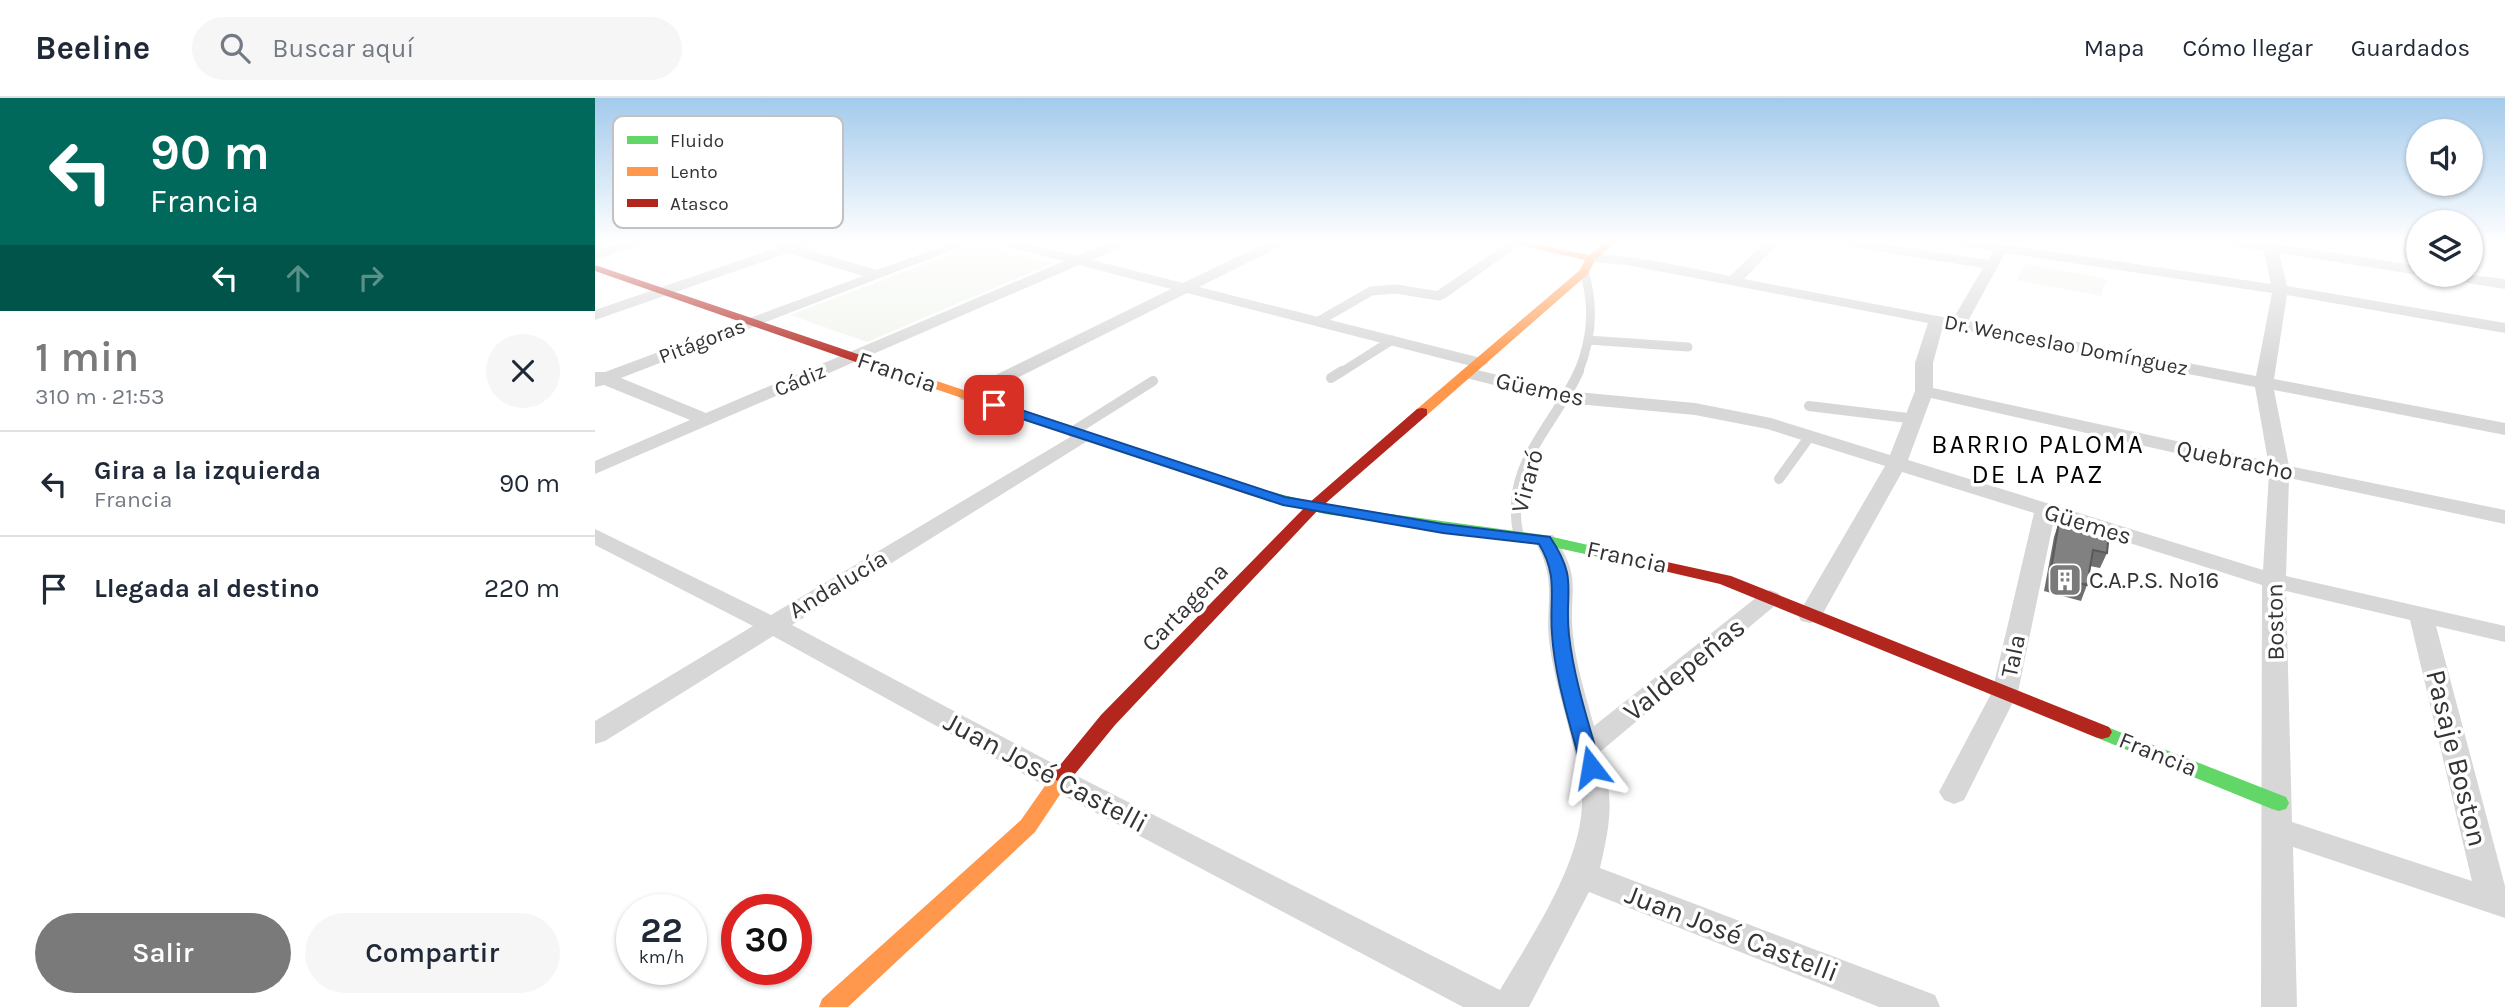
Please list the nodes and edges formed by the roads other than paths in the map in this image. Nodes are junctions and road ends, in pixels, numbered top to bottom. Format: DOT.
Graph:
graph roads {
  1 [pos="644,284"];
  2 [pos="682,284"];
  3 [pos="852,284"];
  4 [pos="1022,284"];
  5 [pos="1176,284"];
  6 [pos="1191,284"];
  7 [pos="1455,284"];
  8 [pos="1559,284"];
  9 [pos="1592,284"];
  10 [pos="1752,284"];
  11 [pos="1981,284"];
  12 [pos="2246,284"];
  13 [pos="2279,284"];
  14 [pos="1186,287"];
  15 [pos="2280,290"];
  16 [pos="663,291"];
  17 [pos="1439,296"];
  18 [pos="595,315"];
  19 [pos="1937,320"];
  20 [pos="754,321"];
  21 [pos="1319,321"];
  22 [pos="1958,324"];
  23 [pos="2505,328"];
  24 [pos="1392,340"];
  25 [pos="1588,340"];
  26 [pos="1688,347"];
  27 [pos="853,357"];
  28 [pos="1473,368"];
  29 [pos="598,378"];
  30 [pos="1331,378"];
  31 [pos="1153,381"];
  32 [pos="2264,384"];
  33 [pos="1924,391"];
  34 [pos="967,396"];
  35 [pos="1566,397"];
  36 [pos="1809,406"];
  37 [pos="1916,419"];
  38 [pos="706,420"];
  39 [pos="2505,429"];
  40 [pos="1077,434"];
  41 [pos="1810,436"];
  42 [pos="1896,465"];
  43 [pos="595,468"];
  44 [pos="2279,469"];
  45 [pos="1779,479"];
  46 [pos="1314,506"];
  47 [pos="2045,511"];
  48 [pos="2505,517"];
  49 [pos="595,536"];
  50 [pos="1519,537"];
  51 [pos="1545,540"];
  52 [pos="2274,581"];
  53 [pos="1770,598"];
  54 [pos="1810,615"];
  55 [pos="2421,615"];
  56 [pos="772,625"];
  57 [pos="2505,634"];
  58 [pos="2005,692"];
  59 [pos="595,734"];
  60 [pos="1586,748"];
  61 [pos="1059,780"];
  62 [pos="1954,792"];
  63 [pos="2279,816"];
  64 [pos="1581,875"];
  65 [pos="2499,904"];
  66 [pos="831,1007"];
  67 [pos="1498,1007"];
  68 [pos="1510,1007"];
  69 [pos="1922,1007"];
  70 [pos="2280,1007"];
  1 -- 16 [label="street, Francia"];
  2 -- 16 [label="street"];
  3 -- 20 [label="street, Pitágoras"];
  4 -- 27 [label="street, Cádiz"];
  5 -- 14 [label="street, Güemes"];
  6 -- 14 [label="street"];
  7 -- 17 [label="street"];
  8 -- 28 [label="street, Cartagena"];
  9 -- 25 [label="lane, Viraró"];
  10 -- 19 [label="street, Dr. Wenceslao Domínguez"];
  11 -- 22 [label="street"];
  12 -- 15 [label="street"];
  13 -- 15 [label="street, Boston"];
  14 -- 21 [label="street, Güemes"];
  14 -- 34 [label="street"];
  15 -- 23 [label="street"];
  15 -- 32 [label="street, Boston"];
  16 -- 18 [label="street"];
  16 -- 20 [label="street, Francia"];
  17 -- 21 [label="lane"];
  19 -- 22 [label="street, Dr. Wenceslao Domínguez"];
  19 -- 33 [label="street"];
  20 -- 27 [label="street, Francia"];
  20 -- 29 [label="street, Pitágoras"];
  21 -- 24 [label="street, Güemes"];
  22 -- 32 [label="street, Dr. Wenceslao Domínguez"];
  24 -- 28 [label="street, Güemes"];
  24 -- 30 [label="lane"];
  25 -- 26 [label="lane"];
  25 -- 35 [label="lane, Viraró"];
  27 -- 34 [label="street, Francia"];
  27 -- 38 [label="street, Cádiz"];
  28 -- 35 [label="street, Güemes"];
  28 -- 46 [label="street, Cartagena"];
  29 -- 38 [label="street"];
  31 -- 40 [label="lane"];
  32 -- 39 [label="street, Dr. Wenceslao Domínguez"];
  32 -- 44 [label="street, Boston"];
  33 -- 37 [label="street"];
  33 -- 44 [label="street, Quebracho"];
  34 -- 40 [label="street, Francia"];
  35 -- 41 [label="street, Güemes"];
  35 -- 50 [label="lane, Viraró"];
  36 -- 37 [label="lane"];
  37 -- 42 [label="street"];
  38 -- 43 [label="street, Cádiz"];
  40 -- 46 [label="street, Francia"];
  40 -- 56 [label="street, Andalucía"];
  41 -- 42 [label="street, Güemes"];
  41 -- 45 [label="lane"];
  42 -- 47 [label="street, Güemes"];
  42 -- 54 [label="street"];
  44 -- 48 [label="street, Quebracho"];
  44 -- 52 [label="street, Boston"];
  46 -- 50 [label="street, Francia"];
  46 -- 61 [label="street, Cartagena"];
  47 -- 52 [label="street, Güemes"];
  47 -- 58 [label="street, Tala"];
  49 -- 56 [label="street, Juan José Castelli"];
  50 -- 51 [label="street, Francia"];
  51 -- 53 [label="street, Francia"];
  51 -- 60 [label="street, Viraró"];
  52 -- 55 [label="street, Güemes"];
  52 -- 63 [label="street, Boston"];
  53 -- 54 [label="street, Francia"];
  53 -- 60 [label="street, Valdepeñas"];
  54 -- 58 [label="street, Francia"];
  55 -- 57 [label="street, Güemes"];
  55 -- 65 [label="street, Pasaje Boston"];
  56 -- 59 [label="street, Andalucía"];
  56 -- 61 [label="street, Juan José Castelli"];
  58 -- 62 [label="street, Tala"];
  58 -- 63 [label="street, Francia"];
  60 -- 64 [label="street"];
  61 -- 66 [label="street, Cartagena"];
  61 -- 67 [label="street, Juan José Castelli"];
  63 -- 65 [label="street, Francia"];
  63 -- 70 [label="street, Boston"];
  64 -- 68 [label="street"];
  64 -- 69 [label="street, Juan José Castelli"];
}
